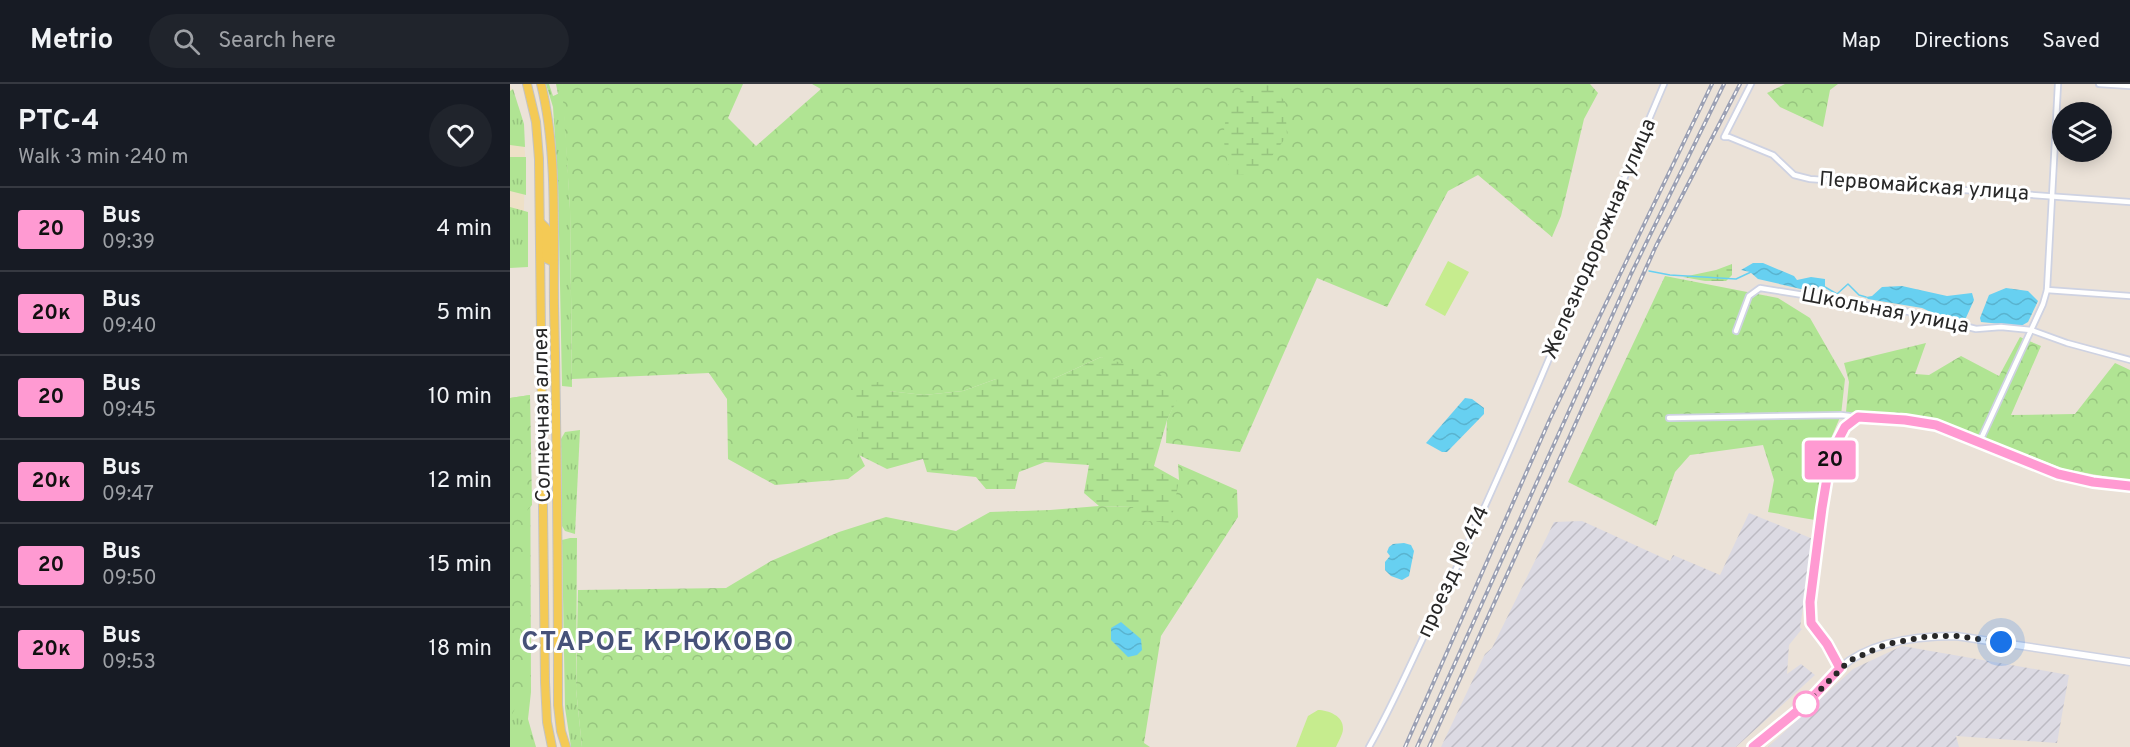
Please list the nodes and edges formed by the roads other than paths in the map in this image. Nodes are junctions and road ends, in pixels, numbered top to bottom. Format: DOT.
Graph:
graph roads {
  1 [pos="527,84"];
  2 [pos="541,84"];
  3 [pos="1664,84"];
  4 [pos="1751,84"];
  5 [pos="2058,84"];
  6 [pos="2099,84"];
  7 [pos="2130,86"];
  8 [pos="2052,197"];
  9 [pos="2130,202"];
  10 [pos="540,222"];
  11 [pos="553,258"];
  12 [pos="2046,290"];
  13 [pos="2130,296"];
  14 [pos="2031,330"];
  15 [pos="1736,331"];
  16 [pos="2130,360"];
  17 [pos="1534,394"];
  18 [pos="1858,417"];
  19 [pos="1669,418"];
  20 [pos="1980,441"];
  21 [pos="2130,486"];
  22 [pos="2130,662"];
  23 [pos="1840,668"];
  24 [pos="552,747"];
  25 [pos="566,747"];
  26 [pos="1369,747"];
  27 [pos="1753,747"];
  1 -- 10 [label="main road, Солнечная аллея"];
  2 -- 11 [label="main road, Солнечная аллея"];
  3 -- 17 [label="street, Железнодорожная улица"];
  4 -- 8 [label="street, Первомайская улица"];
  5 -- 8 [label="street"];
  6 -- 7 [label="street"];
  8 -- 9 [label="street, Первомайская улица"];
  8 -- 12 [label="street"];
  10 -- 11 [label="main road"];
  10 -- 24 [label="main road, Солнечная аллея"];
  11 -- 25 [label="main road, Солнечная аллея"];
  12 -- 13 [label="street"];
  12 -- 14 [label="street"];
  14 -- 15 [label="street, Школьная улица"];
  14 -- 16 [label="street, Школьная улица"];
  14 -- 20 [label="street"];
  17 -- 26 [label="street, проезд № 474"];
  18 -- 19 [label="street"];
  18 -- 20 [label="street"];
  18 -- 23 [label="street"];
  20 -- 21 [label="street"];
  22 -- 23 [label="street"];
  23 -- 27 [label="street"];
}
